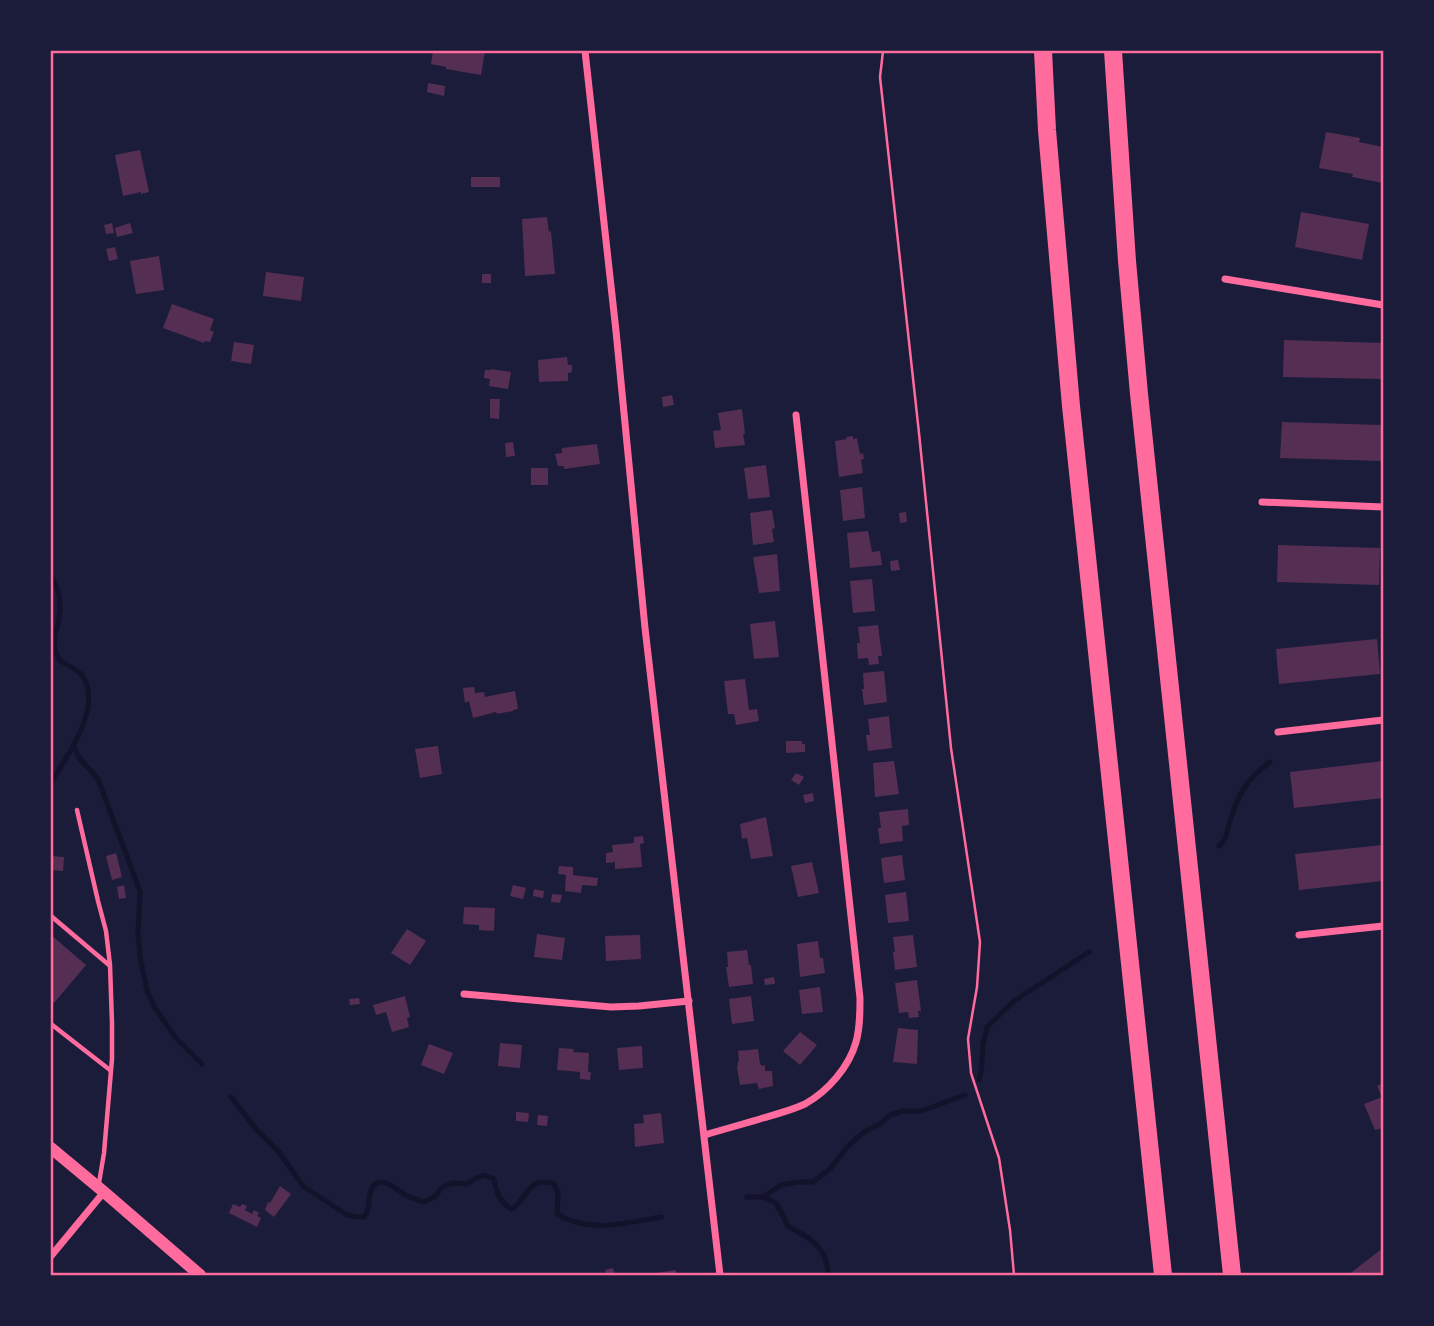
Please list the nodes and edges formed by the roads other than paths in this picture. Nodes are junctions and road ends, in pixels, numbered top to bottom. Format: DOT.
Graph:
graph roads {
  1 [pos="585,51"];
  2 [pos="1043,51"];
  3 [pos="1113,51"];
  4 [pos="1226,279"];
  5 [pos="1383,305"];
  6 [pos="796,415"];
  7 [pos="1262,502"];
  8 [pos="1383,507"];
  9 [pos="1383,720"];
  10 [pos="1278,732"];
  11 [pos="77,810"];
  12 [pos="51,916"];
  13 [pos="1383,926"];
  14 [pos="1299,935"];
  15 [pos="110,965"];
  16 [pos="464,994"];
  17 [pos="690,1001"];
  18 [pos="51,1024"];
  19 [pos="111,1070"];
  20 [pos="705,1135"];
  21 [pos="51,1148"];
  22 [pos="101,1190"];
  23 [pos="51,1255"];
  24 [pos="200,1275"];
  25 [pos="720,1275"];
  26 [pos="1163,1275"];
  27 [pos="1232,1275"];
  1 -- 17 [label="street"];
  2 -- 26 [label="highway"];
  3 -- 27 [label="highway"];
  4 -- 5 [label="street"];
  6 -- 20 [label="street"];
  7 -- 8 [label="street"];
  9 -- 10 [label="street"];
  11 -- 15 [label="lane"];
  12 -- 15 [label="lane"];
  13 -- 14 [label="street"];
  15 -- 19 [label="lane"];
  16 -- 17 [label="street"];
  17 -- 20 [label="street"];
  18 -- 19 [label="lane"];
  19 -- 22 [label="lane"];
  20 -- 25 [label="street"];
  21 -- 22 [label="street"];
  22 -- 23 [label="street"];
  22 -- 24 [label="street"];
}
